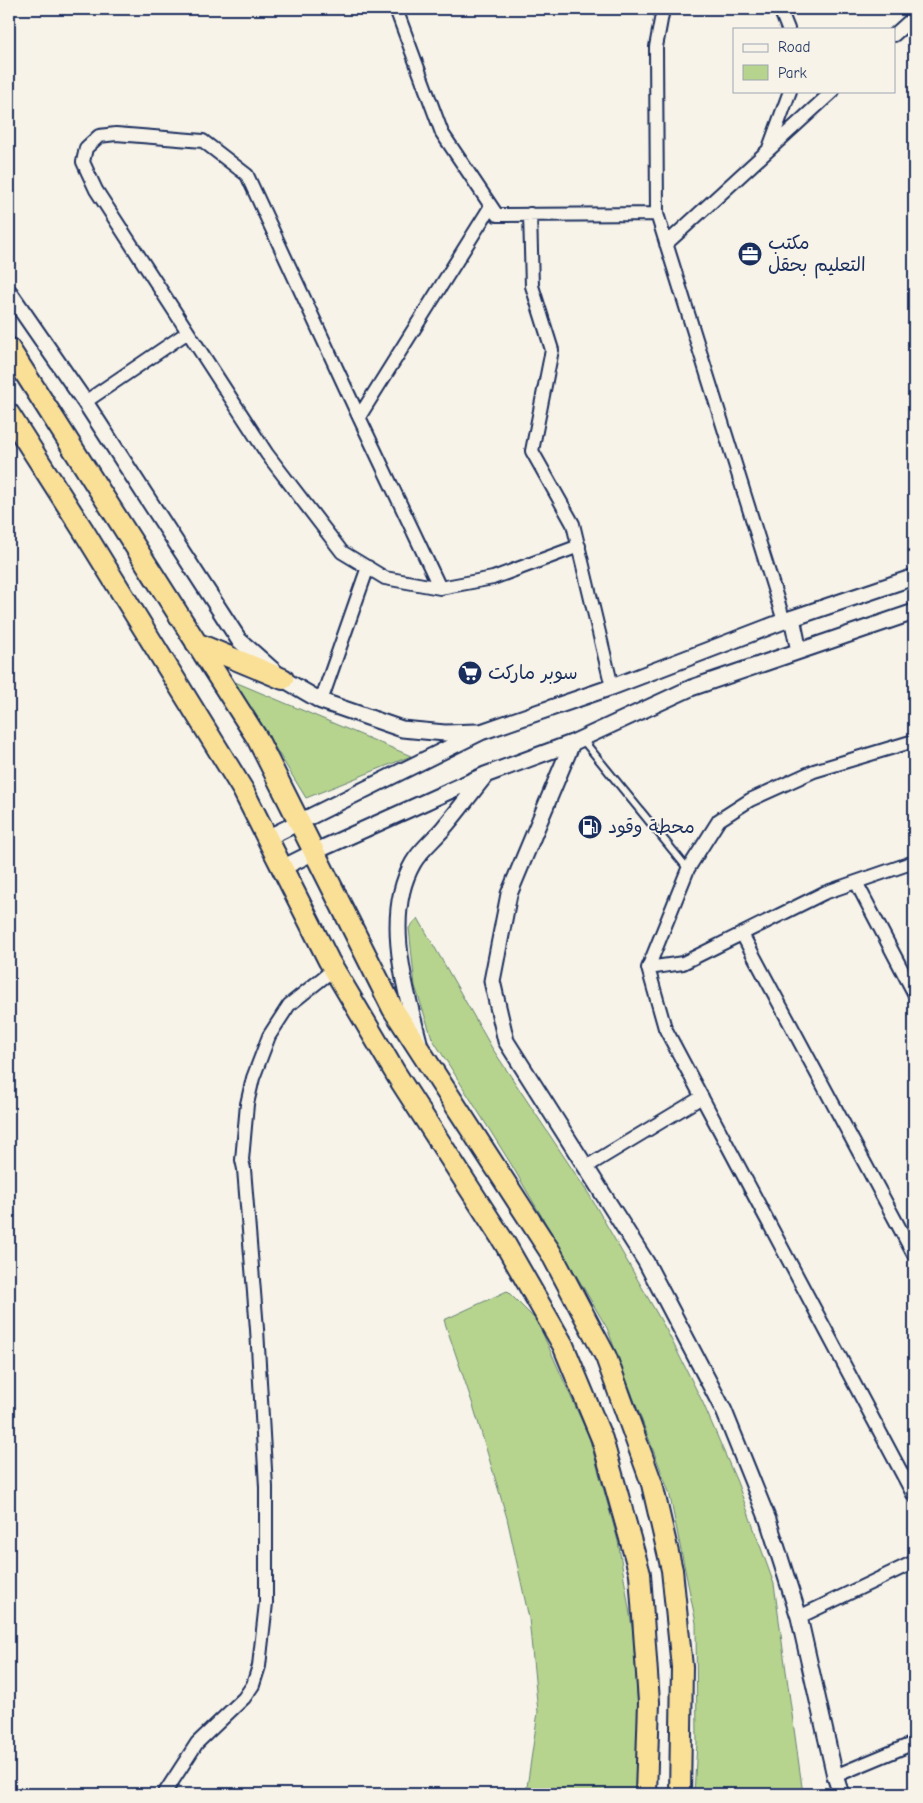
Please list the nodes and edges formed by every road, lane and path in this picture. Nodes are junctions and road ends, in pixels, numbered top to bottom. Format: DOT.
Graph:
graph roads {
  1 [pos="396,9"];
  2 [pos="663,9"];
  3 [pos="780,9"];
  4 [pos="914,17"];
  5 [pos="788,28"];
  6 [pos="896,33"];
  7 [pos="790,92"];
  8 [pos="832,92"];
  9 [pos="768,151"];
  10 [pos="491,206"];
  11 [pos="530,214"];
  12 [pos="657,214"];
  13 [pos="666,244"];
  14 [pos="9,292"];
  15 [pos="188,332"];
  16 [pos="9,348"];
  17 [pos="85,402"];
  18 [pos="9,414"];
  19 [pos="359,417"];
  20 [pos="579,546"];
  21 [pos="368,567"];
  22 [pos="914,577"];
  23 [pos="440,588"];
  24 [pos="914,612"];
  25 [pos="788,619"];
  26 [pos="196,643"];
  27 [pos="799,651"];
  28 [pos="283,679"];
  29 [pos="612,687"];
  30 [pos="321,701"];
  31 [pos="481,732"];
  32 [pos="577,741"];
  33 [pos="914,741"];
  34 [pos="485,775"];
  35 [pos="299,823"];
  36 [pos="267,838"];
  37 [pos="314,852"];
  38 [pos="914,862"];
  39 [pos="282,868"];
  40 [pos="688,869"];
  41 [pos="856,882"];
  42 [pos="742,934"];
  43 [pos="648,968"];
  44 [pos="334,969"];
  45 [pos="914,993"];
  46 [pos="422,1053"];
  47 [pos="702,1097"];
  48 [pos="586,1167"];
  49 [pos="914,1255"];
  50 [pos="913,1490"];
  51 [pos="914,1562"];
  52 [pos="799,1617"];
  53 [pos="914,1744"];
  54 [pos="835,1776"];
  55 [pos="164,1794"];
  56 [pos="646,1794"];
  57 [pos="680,1794"];
  58 [pos="841,1794"];
  1 -- 10 [label="street"];
  2 -- 12 [label="street"];
  3 -- 5 [label="street"];
  4 -- 6 [label="street"];
  7 -- 9 [label="street"];
  8 -- 9 [label="street"];
  9 -- 13 [label="street"];
  10 -- 11 [label="street"];
  10 -- 19 [label="street"];
  11 -- 12 [label="street"];
  11 -- 20 [label="street"];
  12 -- 13 [label="street"];
  13 -- 25 [label="street"];
  14 -- 17 [label="street"];
  15 -- 17 [label="street"];
  15 -- 19 [label="street"];
  15 -- 21 [label="street"];
  16 -- 26 [label="highway"];
  17 -- 28 [label="street"];
  18 -- 36 [label="highway"];
  19 -- 23 [label="street"];
  20 -- 23 [label="street"];
  20 -- 29 [label="street"];
  21 -- 23 [label="street"];
  21 -- 30 [label="street"];
  22 -- 25 [label="street"];
  24 -- 27 [label="street"];
  25 -- 27 [label="street"];
  25 -- 29 [label="street"];
  26 -- 28 [label="highway"];
  26 -- 35 [label="highway"];
  27 -- 32 [label="street"];
  28 -- 30 [label="street"];
  29 -- 31 [label="street"];
  30 -- 31 [label="street"];
  31 -- 35 [label="street"];
  32 -- 34 [label="street"];
  32 -- 40 [label="lane"];
  32 -- 48 [label="street"];
  33 -- 40 [label="street"];
  34 -- 37 [label="street"];
  34 -- 46 [label="street"];
  35 -- 36 [label="street"];
  35 -- 37 [label="highway"];
  36 -- 39 [label="highway"];
  37 -- 39 [label="street"];
  37 -- 46 [label="highway"];
  38 -- 41 [label="street"];
  39 -- 44 [label="highway"];
  40 -- 43 [label="street"];
  41 -- 42 [label="street"];
  41 -- 45 [label="street"];
  42 -- 43 [label="street"];
  42 -- 49 [label="street"];
  43 -- 47 [label="street"];
  44 -- 55 [label="street"];
  44 -- 56 [label="highway"];
  46 -- 57 [label="highway"];
  47 -- 48 [label="street"];
  47 -- 50 [label="street"];
  48 -- 52 [label="street"];
  51 -- 52 [label="street"];
  52 -- 54 [label="street"];
  53 -- 54 [label="street"];
  54 -- 58 [label="street"];
}
